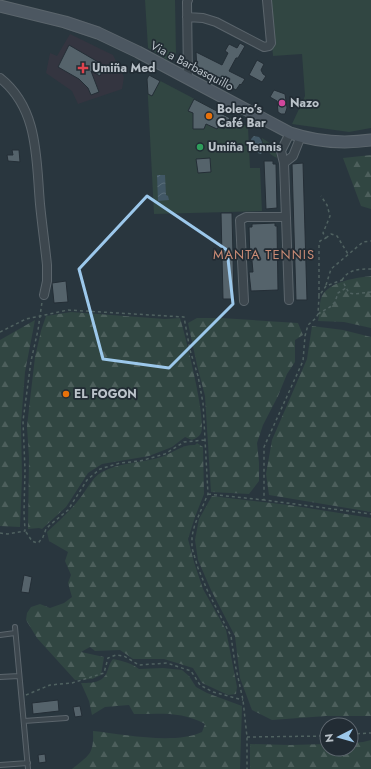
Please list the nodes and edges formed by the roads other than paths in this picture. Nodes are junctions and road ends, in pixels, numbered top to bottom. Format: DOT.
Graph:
graph roads {
  1 [pos="188,0"];
  2 [pos="267,0"];
  3 [pos="0,6"];
  4 [pos="187,17"];
  5 [pos="0,78"];
  6 [pos="188,78"];
  7 [pos="290,132"];
  8 [pos="301,136"];
  9 [pos="371,140"];
  10 [pos="284,163"];
  11 [pos="286,217"];
  12 [pos="44,295"];
  13 [pos="289,300"];
  14 [pos="244,301"];
  15 [pos="15,627"];
  16 [pos="15,633"];
  17 [pos="0,635"];
  18 [pos="19,676"];
  19 [pos="0,677"];
  20 [pos="66,718"];
  21 [pos="24,722"];
  22 [pos="28,763"];
  23 [pos="0,765"];
  24 [pos="28,769"];
  1 -- 4 [label="street"];
  2 -- 4 [label="street"];
  3 -- 6 [label="main road, Via a Barbasquillo"];
  4 -- 6 [label="street"];
  5 -- 12 [label="street"];
  6 -- 7 [label="main road, Via a Barbasquillo"];
  7 -- 8 [label="main road, Via a Barbasquillo"];
  7 -- 10 [label="street"];
  8 -- 9 [label="main road, Via a Barbasquillo"];
  8 -- 10 [label="street"];
  10 -- 11 [label="street"];
  11 -- 13 [label="street"];
  11 -- 14 [label="street"];
  15 -- 16 [label="lane"];
  16 -- 17 [label="lane"];
  16 -- 18 [label="lane"];
  18 -- 19 [label="lane"];
  18 -- 21 [label="lane"];
  20 -- 21 [label="lane"];
  21 -- 22 [label="lane"];
  22 -- 23 [label="lane"];
  22 -- 24 [label="lane"];
}
